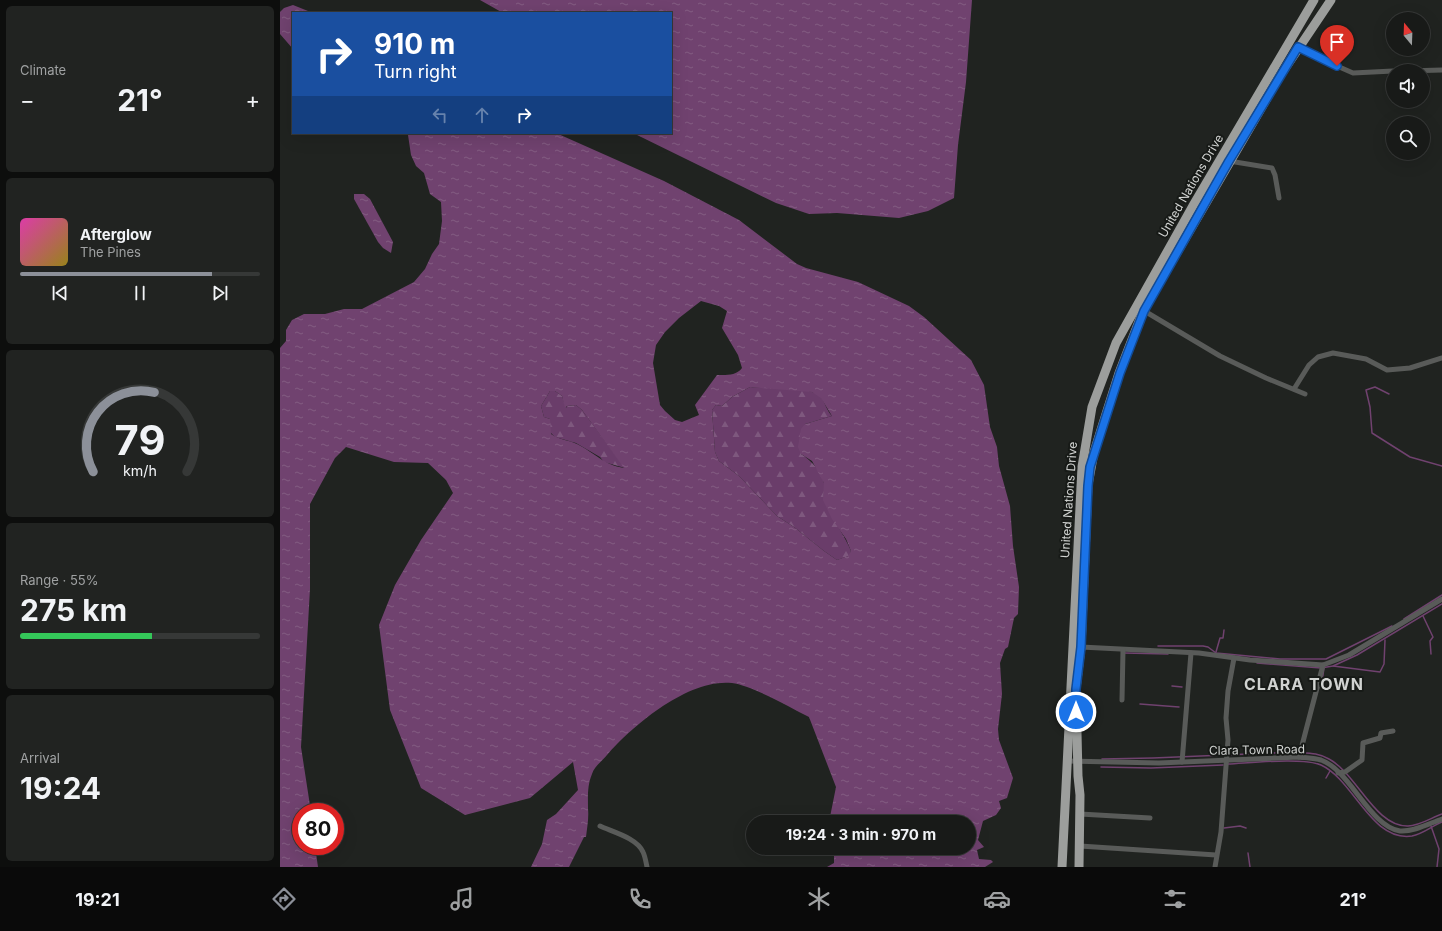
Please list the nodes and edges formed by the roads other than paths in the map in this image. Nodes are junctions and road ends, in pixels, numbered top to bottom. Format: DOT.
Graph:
graph roads {
  1 [pos="1314,0"];
  2 [pos="1331,0"];
  3 [pos="1298,47"];
  4 [pos="1430,70"];
  5 [pos="1442,70"];
  6 [pos="1386,72"];
  7 [pos="1229,161"];
  8 [pos="1279,198"];
  9 [pos="1140,309"];
  10 [pos="1442,358"];
  11 [pos="1106,366"];
  12 [pos="1120,373"];
  13 [pos="1294,389"];
  14 [pos="1305,394"];
  15 [pos="1092,408"];
  16 [pos="1107,414"];
  17 [pos="1442,599"];
  18 [pos="1081,647"];
  19 [pos="1123,650"];
  20 [pos="1190,655"];
  21 [pos="1234,658"];
  22 [pos="1323,665"];
  23 [pos="1122,700"];
  24 [pos="1393,731"];
  25 [pos="1299,757"];
  26 [pos="1225,760"];
  27 [pos="1077,761"];
  28 [pos="1182,761"];
  29 [pos="1067,762"];
  30 [pos="1338,773"];
  31 [pos="1080,814"];
  32 [pos="1150,818"];
  33 [pos="1442,819"];
  34 [pos="600,826"];
  35 [pos="1080,846"];
  36 [pos="1216,855"];
  37 [pos="647,867"];
  38 [pos="1062,867"];
  39 [pos="1079,867"];
  40 [pos="1215,867"];
  1 -- 9 [label="highway, United Nations Drive"];
  2 -- 3 [label="highway, United Nations Drive"];
  3 -- 6 [label="street"];
  3 -- 7 [label="highway, United Nations Drive"];
  4 -- 5 [label="street"];
  7 -- 8 [label="street"];
  7 -- 9 [label="highway, United Nations Drive"];
  9 -- 11 [label="highway, United Nations Drive"];
  9 -- 12 [label="highway, United Nations Drive"];
  9 -- 13 [label="street"];
  10 -- 13 [label="street"];
  11 -- 12 [label="highway"];
  11 -- 15 [label="highway, United Nations Drive"];
  12 -- 16 [label="highway, United Nations Drive"];
  13 -- 14 [label="street"];
  15 -- 16 [label="highway"];
  15 -- 29 [label="highway, United Nations Drive"];
  16 -- 18 [label="highway, United Nations Drive"];
  17 -- 22 [label="street"];
  18 -- 19 [label="street"];
  18 -- 27 [label="highway, United Nations Drive"];
  19 -- 20 [label="street"];
  19 -- 23 [label="street"];
  20 -- 21 [label="street"];
  20 -- 28 [label="street"];
  21 -- 22 [label="street"];
  21 -- 26 [label="street"];
  22 -- 25 [label="street"];
  24 -- 30 [label="street"];
  25 -- 26 [label="street, Clara Town Road"];
  25 -- 30 [label="street, Clara Town Road"];
  26 -- 28 [label="street, Clara Town Road"];
  26 -- 36 [label="street"];
  27 -- 28 [label="street, Clara Town Road"];
  27 -- 29 [label="street, Clara Town Road"];
  27 -- 31 [label="highway, United Nations Drive"];
  29 -- 38 [label="highway, United Nations Drive"];
  30 -- 33 [label="street, Clara Town Road"];
  31 -- 32 [label="street"];
  31 -- 35 [label="highway, United Nations Drive"];
  34 -- 37 [label="street"];
  35 -- 36 [label="street"];
  35 -- 39 [label="highway, United Nations Drive"];
  36 -- 40 [label="street"];
}
